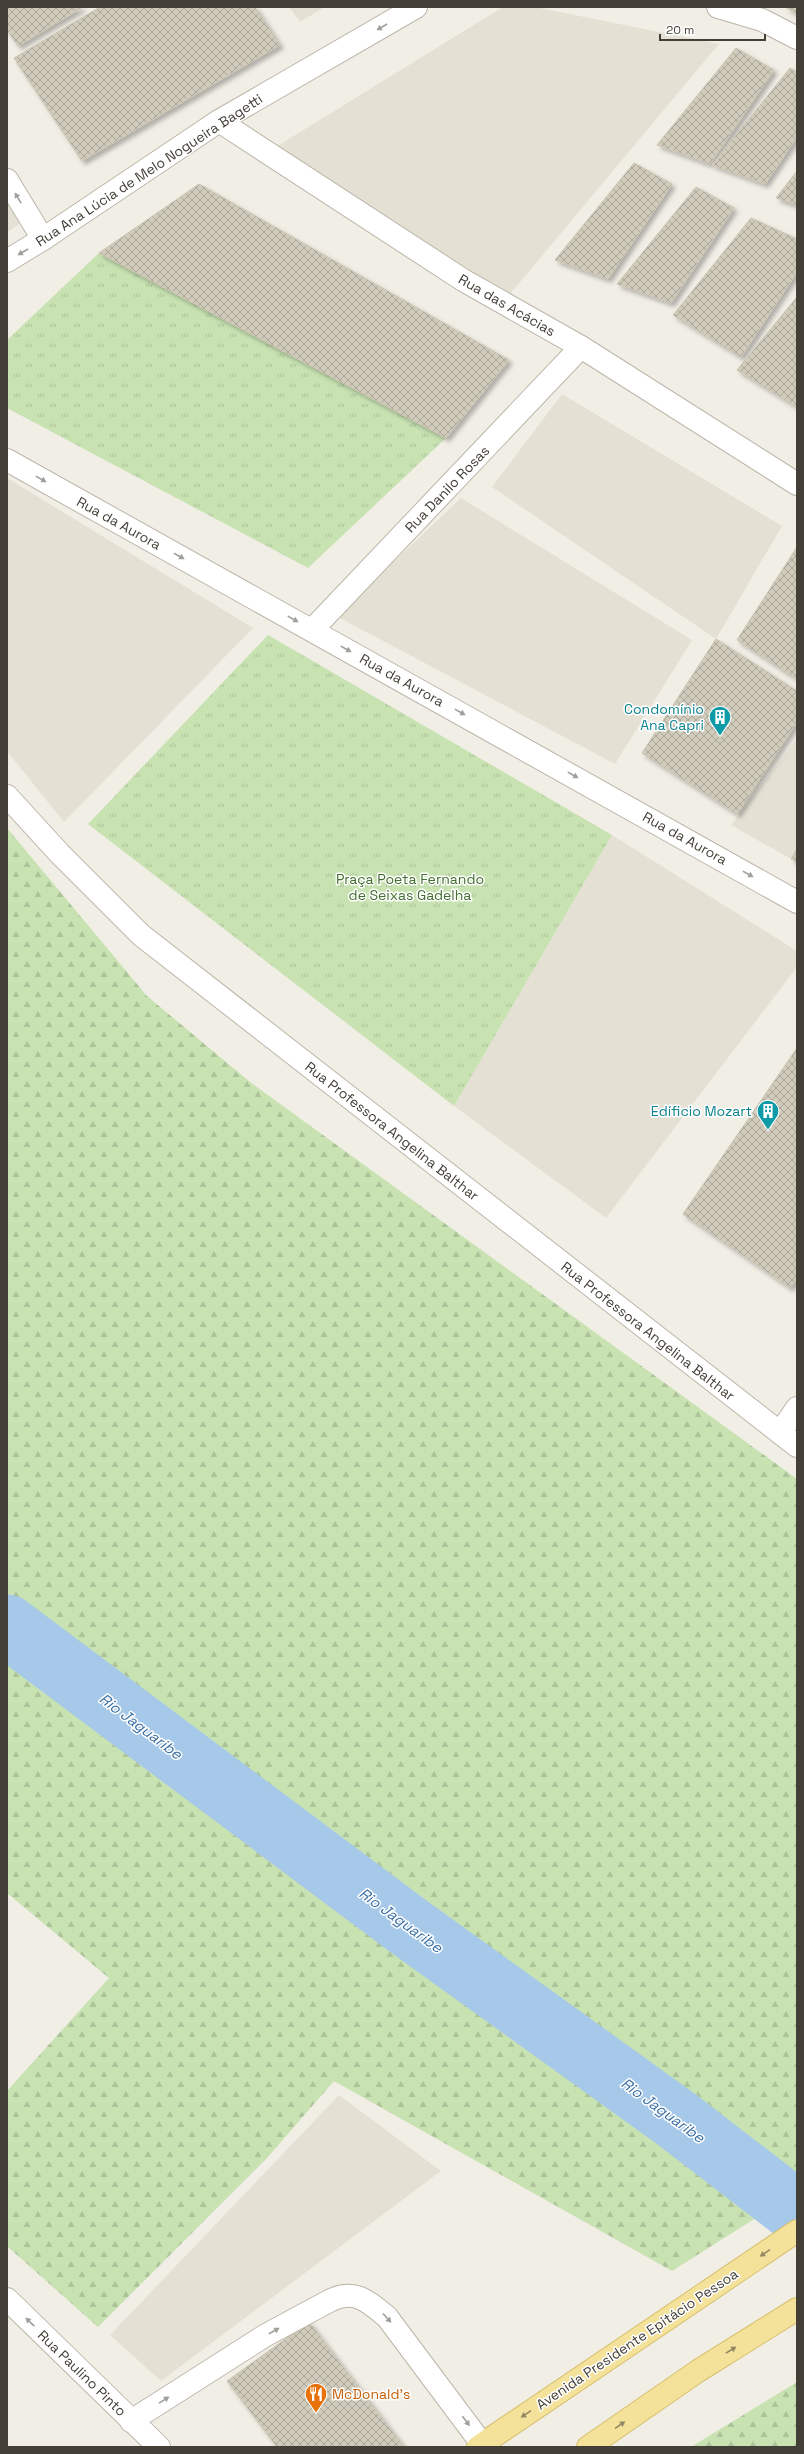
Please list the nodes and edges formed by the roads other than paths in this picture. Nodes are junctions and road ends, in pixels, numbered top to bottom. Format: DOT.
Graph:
graph roads {
  1 [pos="416,7"];
  2 [pos="718,7"];
  3 [pos="797,38"];
  4 [pos="219,121"];
  5 [pos="7,180"];
  6 [pos="44,239"];
  7 [pos="7,261"];
  8 [pos="581,347"];
  9 [pos="7,460"];
  10 [pos="797,484"];
  11 [pos="312,630"];
  12 [pos="7,796"];
  13 [pos="797,902"];
  14 [pos="797,1408"];
  15 [pos="780,1433"];
  16 [pos="797,1446"];
  17 [pos="797,2231"];
  18 [pos="7,2299"];
  19 [pos="797,2309"];
  20 [pos="131,2421"];
  21 [pos="480,2445"];
  22 [pos="159,2447"];
  23 [pos="588,2447"];
  1 -- 4 [label="street, Rua Ana Lúcia de Melo Nogueira Bagetti, one-way"];
  2 -- 3 [label="street"];
  4 -- 6 [label="street, Rua Ana Lúcia de Melo Nogueira Bagetti"];
  4 -- 8 [label="street, Rua das Acácias"];
  6 -- 5 [label="street, one-way"];
  6 -- 7 [label="street, Rua Ana Lúcia de Melo Nogueira Bagetti, one-way"];
  8 -- 10 [label="street, Rua das Acácias"];
  8 -- 11 [label="street, Rua Danilo Rosas"];
  9 -- 11 [label="street, Rua da Aurora, one-way"];
  11 -- 13 [label="street, Rua da Aurora, one-way"];
  12 -- 15 [label="street, Rua Professora Angelina Balthar"];
  14 -- 15 [label="street"];
  15 -- 16 [label="street, Rua Professora Angelina Balthar"];
  17 -- 21 [label="main road, Avenida Presidente Epitácio Pessoa, one-way"];
  20 -- 18 [label="street, Rua Paulino Pinto, one-way"];
  23 -- 19 [label="main road, one-way"];
  20 -- 21 [label="street, one-way"];
  20 -- 22 [label="street, Rua Paulino Pinto"];
}
